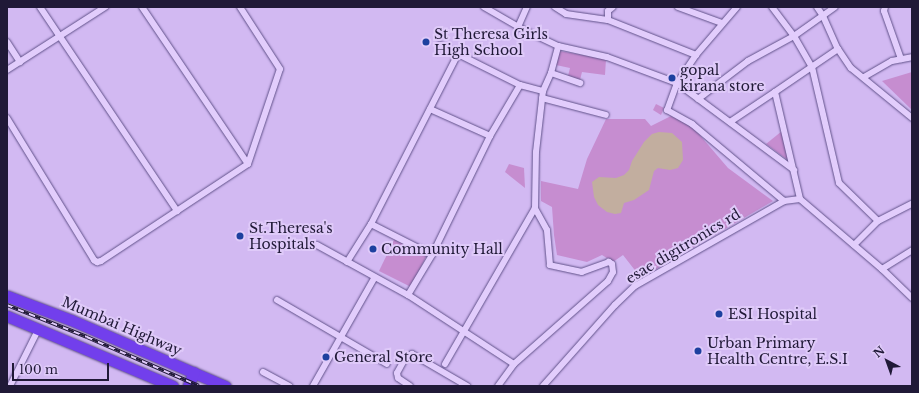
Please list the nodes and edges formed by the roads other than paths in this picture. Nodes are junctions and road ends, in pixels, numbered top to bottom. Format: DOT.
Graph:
graph roads {
  1 [pos="40,7"];
  2 [pos="105,7"];
  3 [pos="142,7"];
  4 [pos="240,7"];
  5 [pos="484,7"];
  6 [pos="527,7"];
  7 [pos="555,7"];
  8 [pos="568,7"];
  9 [pos="613,7"];
  10 [pos="678,7"];
  11 [pos="738,7"];
  12 [pos="772,7"];
  13 [pos="817,7"];
  14 [pos="835,7"];
  15 [pos="884,7"];
  16 [pos="687,8"];
  17 [pos="566,14"];
  18 [pos="823,16"];
  19 [pos="608,20"];
  20 [pos="722,23"];
  21 [pos="518,27"];
  22 [pos="60,36"];
  23 [pos="794,36"];
  24 [pos="7,42"];
  25 [pos="440,45"];
  26 [pos="558,46"];
  27 [pos="838,49"];
  28 [pos="458,54"];
  29 [pos="696,55"];
  30 [pos="912,57"];
  31 [pos="900,59"];
  32 [pos="20,62"];
  33 [pos="812,67"];
  34 [pos="7,70"];
  35 [pos="551,73"];
  36 [pos="864,77"];
  37 [pos="580,83"];
  38 [pos="677,83"];
  39 [pos="520,85"];
  40 [pos="775,92"];
  41 [pos="542,95"];
  42 [pos="698,99"];
  43 [pos="430,110"];
  44 [pos="606,115"];
  45 [pos="7,118"];
  46 [pos="912,118"];
  47 [pos="730,122"];
  48 [pos="14,129"];
  49 [pos="7,133"];
  50 [pos="490,136"];
  51 [pos="248,164"];
  52 [pos="794,170"];
  53 [pos="800,199"];
  54 [pos="784,201"];
  55 [pos="912,204"];
  56 [pos="535,208"];
  57 [pos="177,211"];
  58 [pos="878,222"];
  59 [pos="370,224"];
  60 [pos="317,245"];
  61 [pos="854,245"];
  62 [pos="912,250"];
  63 [pos="432,255"];
  64 [pos="347,262"];
  65 [pos="882,269"];
  66 [pos="375,277"];
  67 [pos="911,294"];
  68 [pos="7,296"];
  69 [pos="408,296"];
  70 [pos="277,300"];
  71 [pos="7,316"];
  72 [pos="38,330"];
  73 [pos="464,331"];
  74 [pos="342,337"];
  75 [pos="387,364"];
  76 [pos="445,364"];
  77 [pos="514,364"];
  78 [pos="194,372"];
  79 [pos="263,372"];
  80 [pos="407,385"];
  81 [pos="10,386"];
  82 [pos="172,386"];
  83 [pos="188,386"];
  84 [pos="226,386"];
  85 [pos="289,386"];
  86 [pos="313,386"];
  87 [pos="467,386"];
  88 [pos="498,386"];
  89 [pos="544,386"];
  1 -- 22 [label="street"];
  2 -- 22 [label="street"];
  3 -- 51 [label="street"];
  4 -- 51 [label="street"];
  5 -- 21 [label="street"];
  6 -- 21 [label="street"];
  7 -- 17 [label="street"];
  8 -- 17 [label="street"];
  9 -- 19 [label="street"];
  10 -- 16 [label="street"];
  11 -- 20 [label="street"];
  12 -- 23 [label="street"];
  13 -- 18 [label="street"];
  14 -- 18 [label="street"];
  15 -- 31 [label="street"];
  16 -- 20 [label="street"];
  17 -- 19 [label="street"];
  18 -- 23 [label="street"];
  18 -- 27 [label="street"];
  19 -- 29 [label="street"];
  20 -- 29 [label="street"];
  21 -- 26 [label="street"];
  22 -- 32 [label="street"];
  22 -- 57 [label="street"];
  23 -- 33 [label="street"];
  23 -- 42 [label="street"];
  24 -- 32 [label="street"];
  25 -- 28 [label="street"];
  26 -- 35 [label="street"];
  26 -- 38 [label="street"];
  27 -- 33 [label="street"];
  27 -- 36 [label="street"];
  28 -- 39 [label="street"];
  28 -- 43 [label="street"];
  29 -- 38 [label="street"];
  30 -- 31 [label="street"];
  31 -- 36 [label="street"];
  32 -- 34 [label="street"];
  33 -- 40 [label="street"];
  33 -- 58 [label="street"];
  35 -- 37 [label="street"];
  35 -- 41 [label="street"];
  36 -- 46 [label="street"];
  38 -- 42 [label="street"];
  38 -- 54 [label="street"];
  39 -- 41 [label="street"];
  39 -- 50 [label="street"];
  40 -- 47 [label="street"];
  40 -- 52 [label="street"];
  41 -- 44 [label="street"];
  41 -- 56 [label="street"];
  42 -- 47 [label="street"];
  43 -- 50 [label="street"];
  43 -- 59 [label="street"];
  45 -- 48 [label="street"];
  47 -- 52 [label="street"];
  48 -- 49 [label="street"];
  48 -- 57 [label="street"];
  50 -- 63 [label="street"];
  51 -- 57 [label="street"];
  52 -- 53 [label="street"];
  53 -- 54 [label="street, esae digitronics rd"];
  53 -- 61 [label="street"];
  54 -- 89 [label="street, esae digitronics rd"];
  55 -- 58 [label="street"];
  56 -- 73 [label="street"];
  56 -- 77 [label="street"];
  58 -- 61 [label="street"];
  59 -- 63 [label="street"];
  59 -- 64 [label="street"];
  60 -- 64 [label="street"];
  61 -- 65 [label="street"];
  62 -- 65 [label="street"];
  63 -- 69 [label="street"];
  64 -- 66 [label="street"];
  65 -- 67 [label="street"];
  66 -- 69 [label="street"];
  66 -- 74 [label="street"];
  68 -- 78 [label="highway, Mumbai Highway"];
  69 -- 73 [label="street"];
  70 -- 74 [label="street"];
  71 -- 72 [label="highway"];
  72 -- 81 [label="street"];
  72 -- 82 [label="highway"];
  73 -- 76 [label="street"];
  73 -- 77 [label="street"];
  74 -- 75 [label="street"];
  74 -- 86 [label="street"];
  77 -- 88 [label="street"];
  78 -- 83 [label="highway"];
  78 -- 84 [label="highway, Mumbai Highway"];
  79 -- 85 [label="street"];
  80 -- 87 [label="street"];
}
